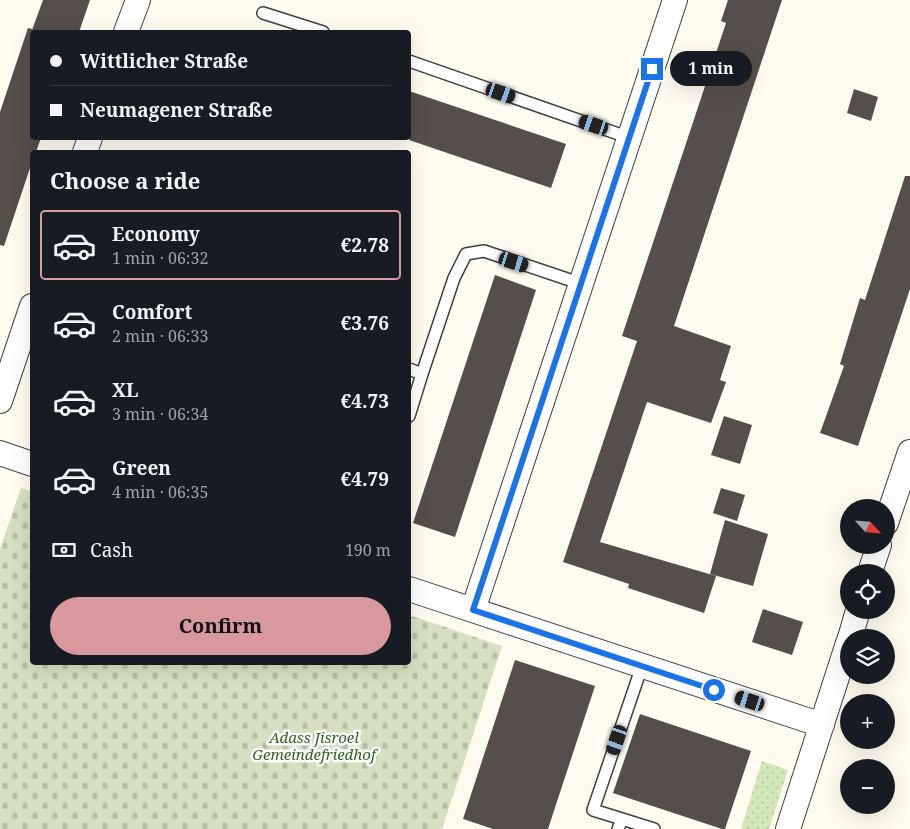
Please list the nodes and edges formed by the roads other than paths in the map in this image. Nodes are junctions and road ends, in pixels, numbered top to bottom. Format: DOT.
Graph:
graph roads {
  1 [pos="138,0"];
  2 [pos="675,0"];
  3 [pos="263,12"];
  4 [pos="127,30"];
  5 [pos="317,30"];
  6 [pos="411,62"];
  7 [pos="630,138"];
  8 [pos="582,284"];
  9 [pos="30,312"];
  10 [pos="411,370"];
  11 [pos="422,374"];
  12 [pos="0,401"];
  13 [pos="411,410"];
  14 [pos="910,452"];
  15 [pos="0,454"];
  16 [pos="30,463"];
  17 [pos="894,499"];
  18 [pos="411,590"];
  19 [pos="473,610"];
  20 [pos="642,666"];
  21 [pos="840,668"];
  22 [pos="822,725"];
  23 [pos="620,824"];
  24 [pos="654,829"];
  25 [pos="788,829"];
  1 -- 4 [label="street"];
  2 -- 7 [label="street"];
  3 -- 5 [label="lane"];
  6 -- 7 [label="lane"];
  7 -- 8 [label="street"];
  8 -- 11 [label="lane"];
  8 -- 19 [label="street"];
  9 -- 12 [label="street"];
  10 -- 11 [label="lane"];
  11 -- 13 [label="lane"];
  14 -- 17 [label="street"];
  15 -- 16 [label="street"];
  18 -- 19 [label="street"];
  19 -- 20 [label="street"];
  20 -- 22 [label="street"];
  20 -- 23 [label="lane"];
  21 -- 22 [label="street"];
  22 -- 25 [label="street"];
  23 -- 24 [label="lane"];
}
